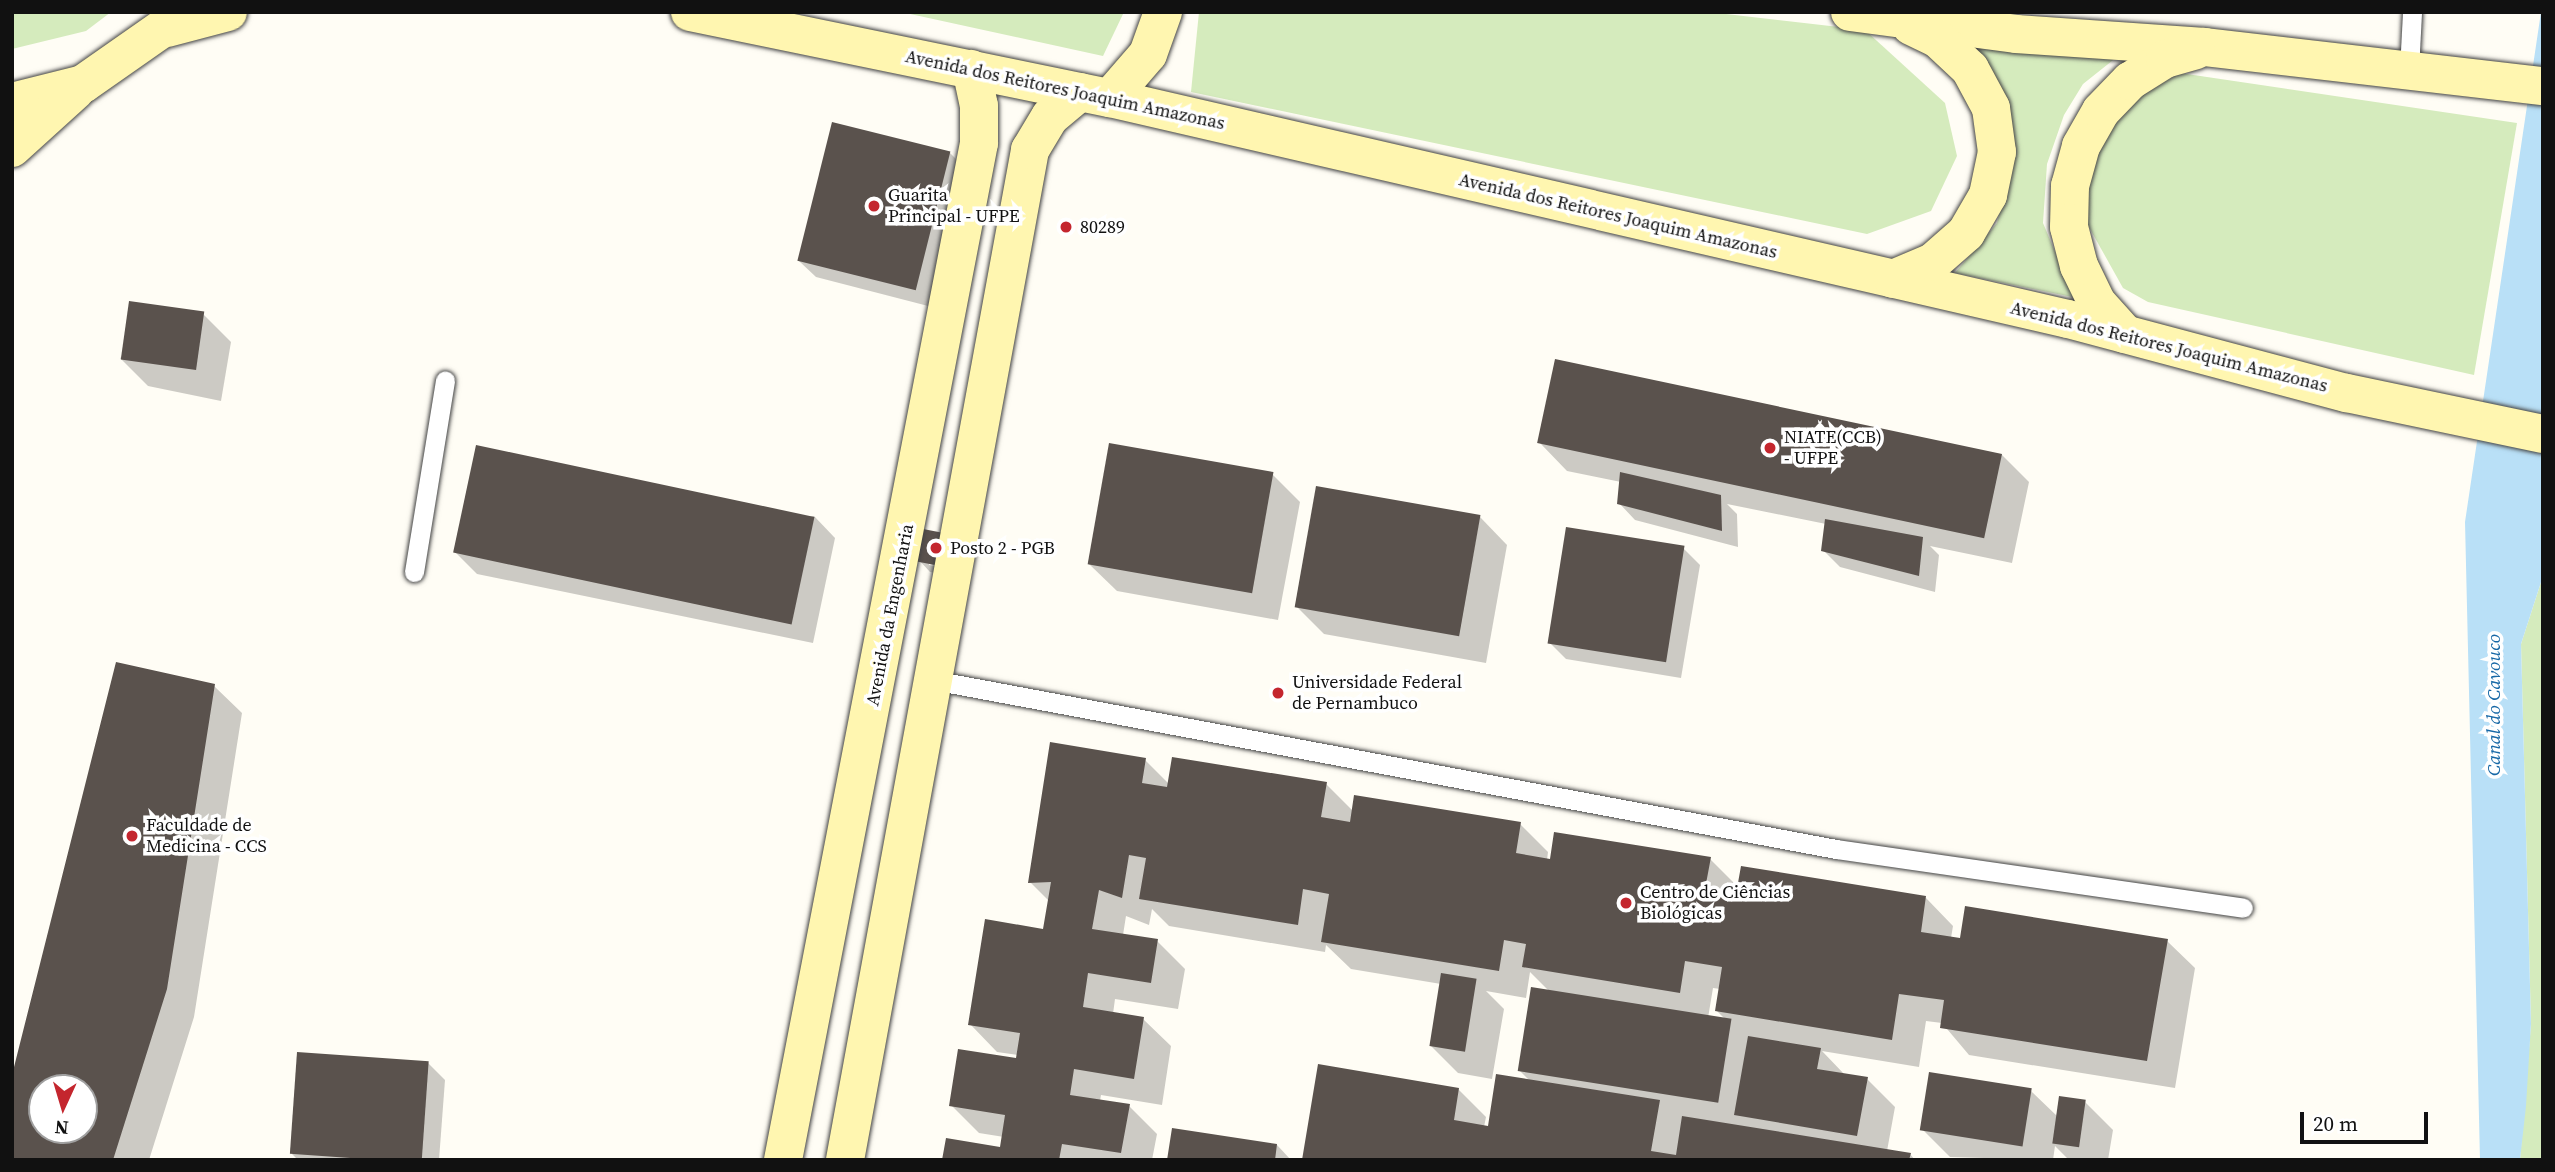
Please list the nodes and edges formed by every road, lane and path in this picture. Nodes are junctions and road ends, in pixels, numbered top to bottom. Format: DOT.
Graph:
graph roads {
  1 [pos="228,12"];
  2 [pos="690,12"];
  3 [pos="1164,12"];
  4 [pos="1850,12"];
  5 [pos="2412,12"];
  6 [pos="176,20"];
  7 [pos="1899,20"];
  8 [pos="822,25"];
  9 [pos="2205,47"];
  10 [pos="971,69"];
  11 [pos="2409,70"];
  12 [pos="83,83"];
  13 [pos="2524,84"];
  14 [pos="1095,95"];
  15 [pos="12,102"];
  16 [pos="12,148"];
  17 [pos="1892,279"];
  18 [pos="2125,334"];
  19 [pos="445,380"];
  20 [pos="2543,434"];
  21 [pos="414,572"];
  22 [pos="933,680"];
  23 [pos="2243,908"];
  24 [pos="783,1160"];
  25 [pos="845,1160"];
  1 -- 6 [label="street"];
  2 -- 8 [label="street, Avenida dos Reitores Joaquim Amazonas"];
  3 -- 14 [label="street"];
  4 -- 7 [label="street"];
  5 -- 11 [label="lane"];
  6 -- 12 [label="street"];
  7 -- 9 [label="street"];
  7 -- 17 [label="street"];
  8 -- 10 [label="street, Avenida dos Reitores Joaquim Amazonas"];
  9 -- 11 [label="street"];
  9 -- 18 [label="street"];
  10 -- 14 [label="street, Avenida dos Reitores Joaquim Amazonas"];
  10 -- 24 [label="street, Avenida da Engenharia"];
  11 -- 13 [label="street"];
  12 -- 15 [label="street"];
  12 -- 16 [label="street"];
  14 -- 17 [label="street, Avenida dos Reitores Joaquim Amazonas"];
  14 -- 22 [label="street"];
  17 -- 18 [label="street, Avenida dos Reitores Joaquim Amazonas"];
  18 -- 20 [label="street, Avenida dos Reitores Joaquim Amazonas"];
  19 -- 21 [label="lane"];
  22 -- 23 [label="lane"];
  22 -- 25 [label="street"];
}
